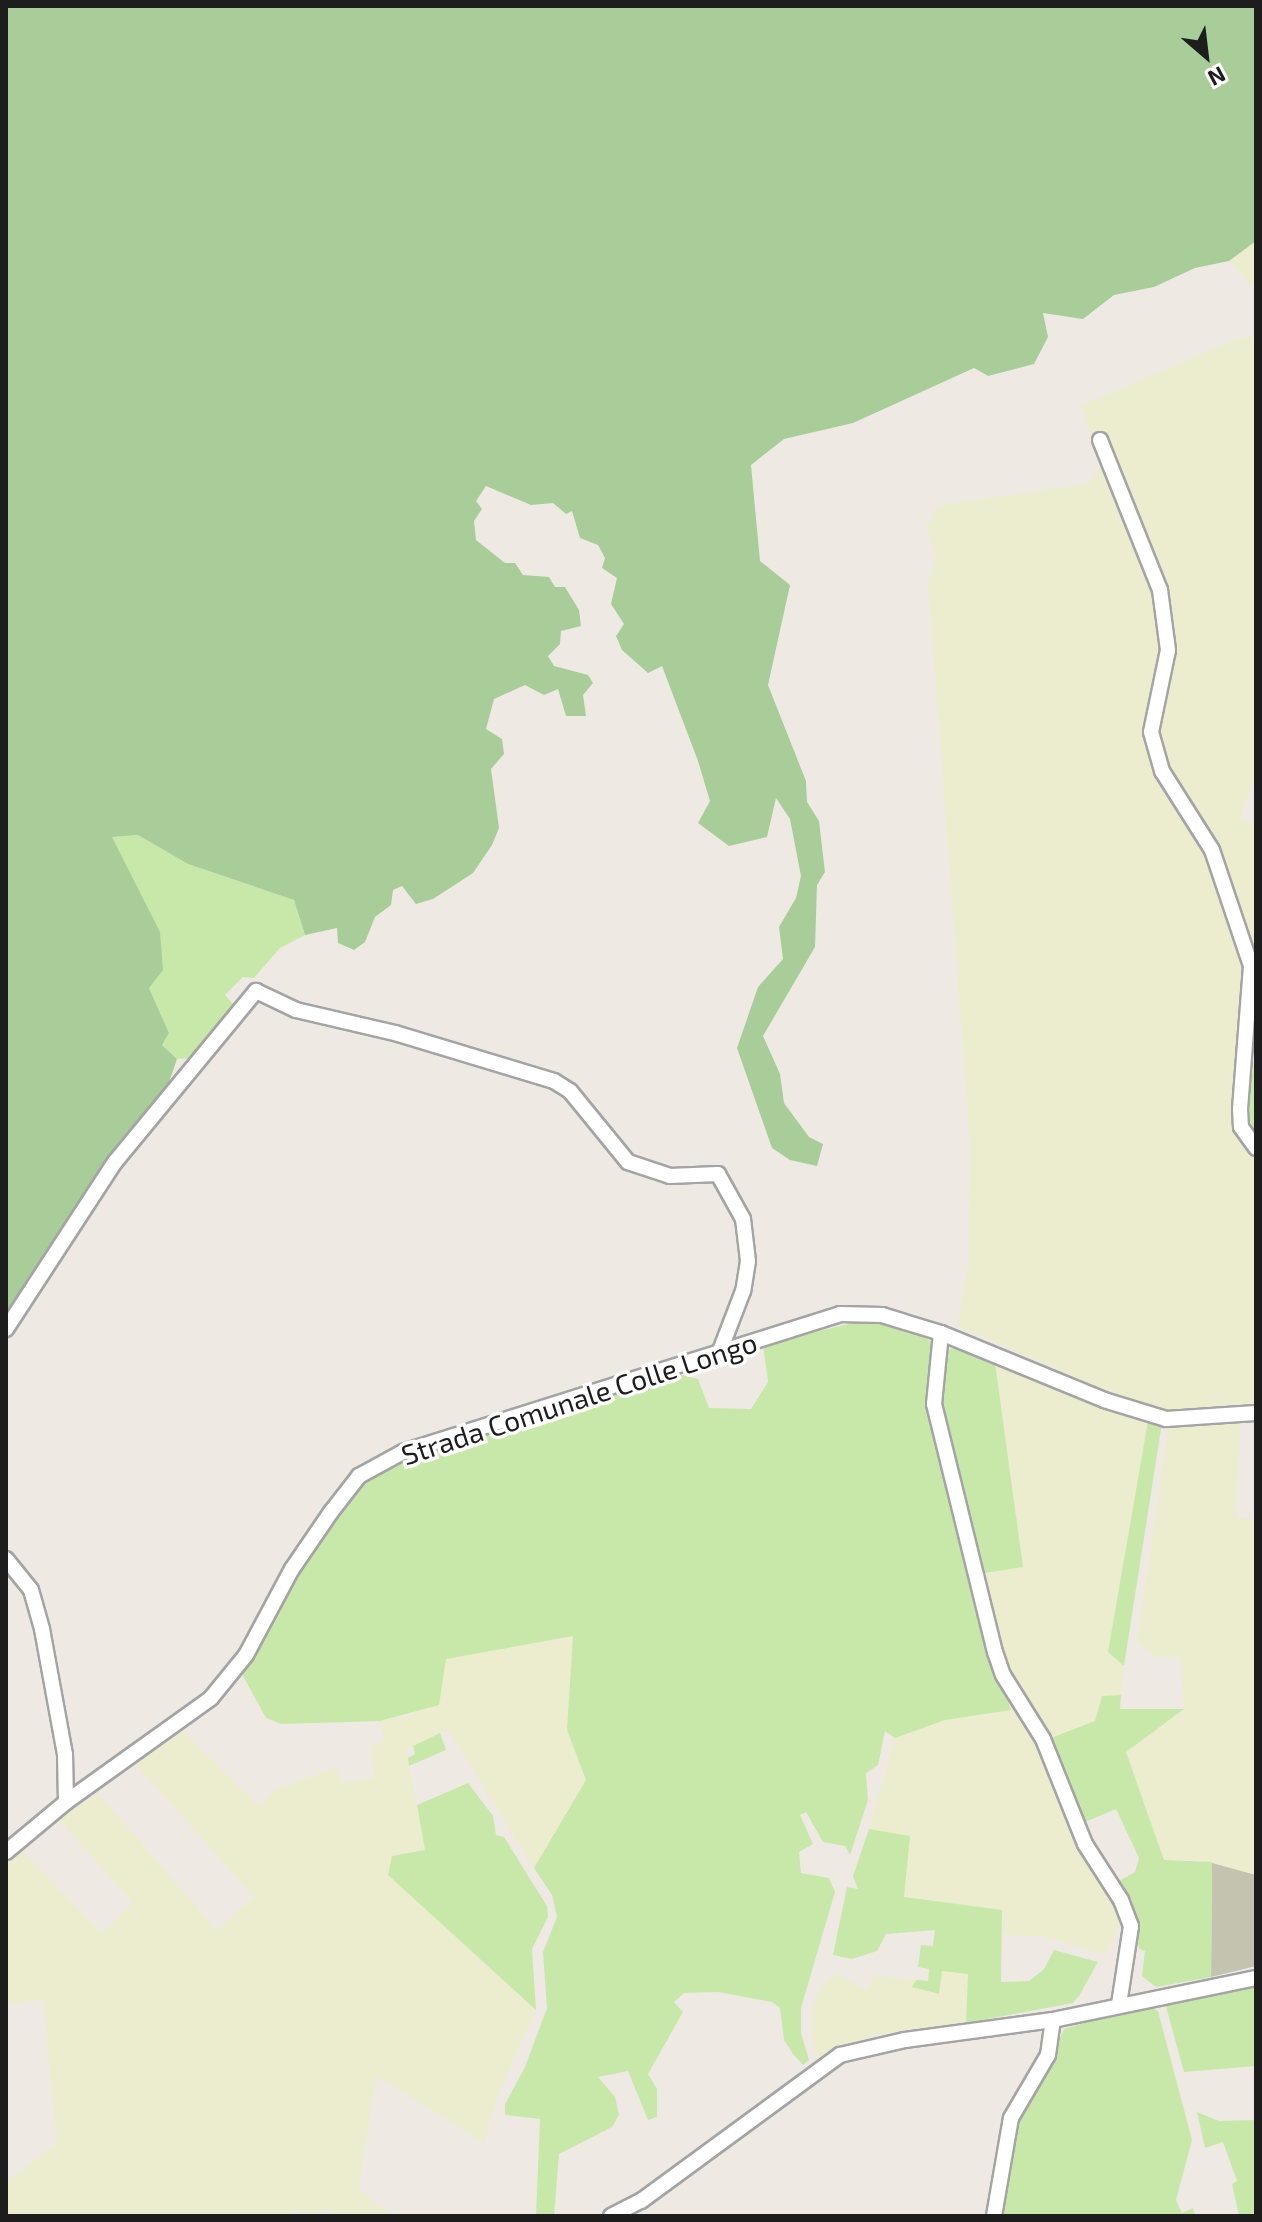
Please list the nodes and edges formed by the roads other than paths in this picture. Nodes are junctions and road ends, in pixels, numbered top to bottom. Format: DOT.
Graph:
graph roads {
  1 [pos="1100,440"];
  2 [pos="1256,1148"];
  3 [pos="6,1329"];
  4 [pos="941,1333"];
  5 [pos="720,1351"];
  6 [pos="1256,1413"];
  7 [pos="6,1559"];
  8 [pos="66,1802"];
  9 [pos="6,1852"];
  10 [pos="1256,1978"];
  11 [pos="1119,2004"];
  12 [pos="1053,2020"];
  13 [pos="611,2216"];
  14 [pos="994,2216"];
  1 -- 2 [label="street"];
  3 -- 5 [label="street"];
  4 -- 5 [label="street, Strada Comunale Colle Longo"];
  4 -- 6 [label="street, Strada Comunale Colle Longo"];
  4 -- 11 [label="street"];
  5 -- 8 [label="street, Strada Comunale Colle Longo"];
  7 -- 8 [label="street"];
  8 -- 9 [label="street, Strada Comunale Colle Longo"];
  10 -- 11 [label="street"];
  11 -- 12 [label="street"];
  12 -- 13 [label="street"];
  12 -- 14 [label="street"];
}
